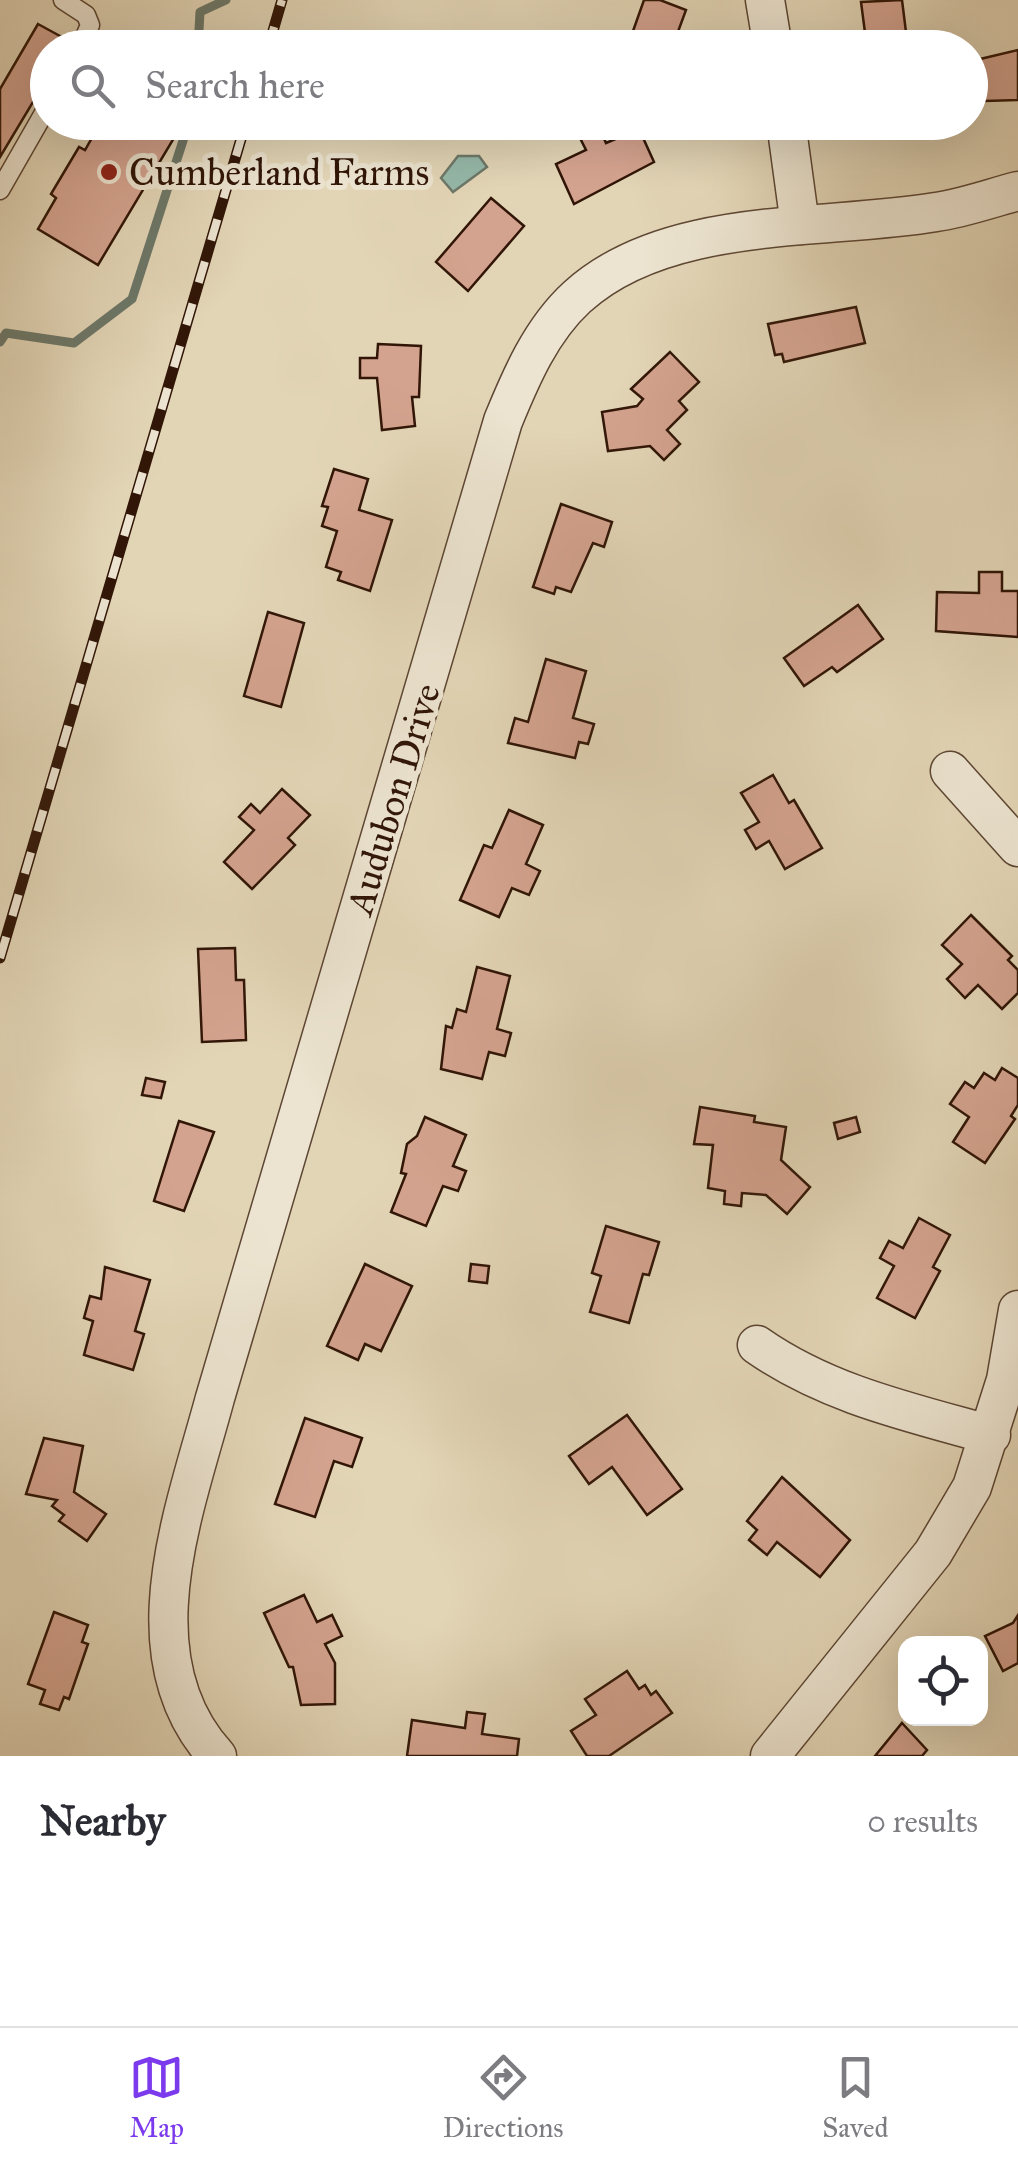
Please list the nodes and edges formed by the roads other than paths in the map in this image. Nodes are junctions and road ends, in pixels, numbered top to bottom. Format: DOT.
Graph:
graph roads {
  1 [pos="62,0"];
  2 [pos="765,0"];
  3 [pos="88,30"];
  4 [pos="770,30"];
  5 [pos="30,138"];
  6 [pos="788,140"];
  7 [pos="0,190"];
  8 [pos="1018,191"];
  9 [pos="800,226"];
  10 [pos="950,771"];
  11 [pos="1018,847"];
  12 [pos="1018,1310"];
  13 [pos="756,1345"];
  14 [pos="991,1435"];
  15 [pos="206,1753"];
  16 [pos="770,1756"];
  1 -- 3 [label="lane"];
  2 -- 4 [label="street"];
  5 -- 7 [label="lane"];
  6 -- 9 [label="street"];
  8 -- 9 [label="street, Audubon Drive"];
  9 -- 15 [label="street, Audubon Drive"];
  10 -- 11 [label="street"];
  12 -- 14 [label="street"];
  13 -- 14 [label="street"];
  14 -- 16 [label="street"];
}
